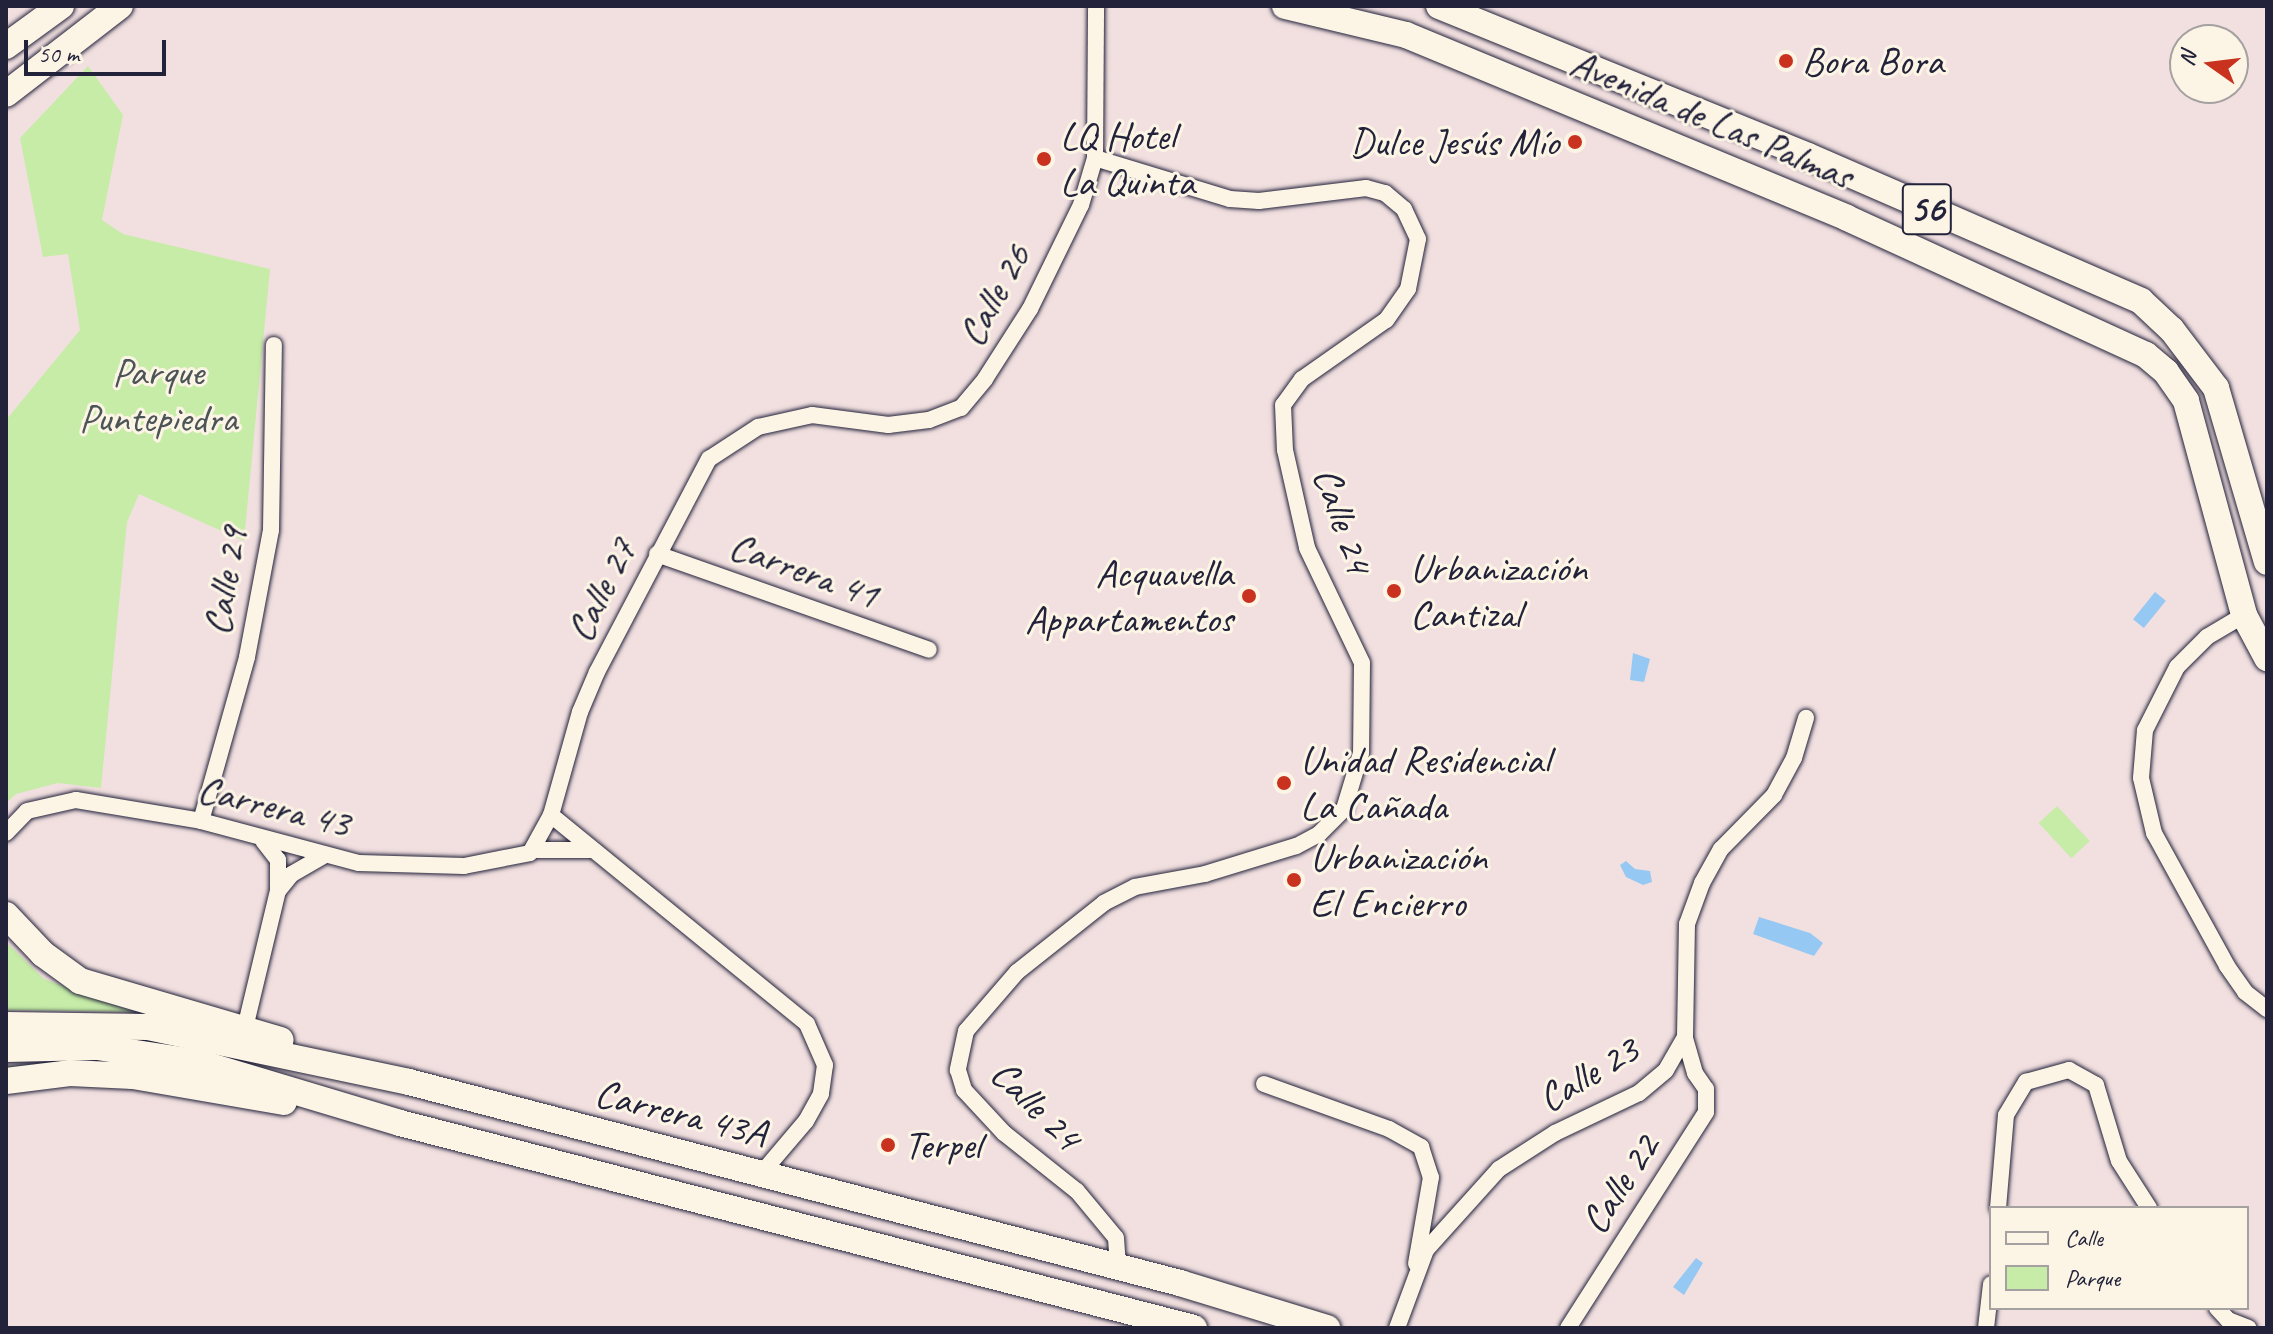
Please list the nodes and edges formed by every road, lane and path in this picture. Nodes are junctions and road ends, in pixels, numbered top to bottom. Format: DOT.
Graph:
graph roads {
  1 [pos="61,6"];
  2 [pos="120,6"];
  3 [pos="1096,6"];
  4 [pos="1285,6"];
  5 [pos="1439,6"];
  6 [pos="6,46"];
  7 [pos="6,94"];
  8 [pos="1095,158"];
  9 [pos="274,345"];
  10 [pos="758,427"];
  11 [pos="657,554"];
  12 [pos="2267,562"];
  13 [pos="2244,615"];
  14 [pos="929,650"];
  15 [pos="2267,658"];
  16 [pos="1806,718"];
  17 [pos="551,815"];
  18 [pos="201,821"];
  19 [pos="6,833"];
  20 [pos="262,840"];
  21 [pos="533,850"];
  22 [pos="593,850"];
  23 [pos="323,856"];
  24 [pos="278,891"];
  25 [pos="6,915"];
  26 [pos="2267,1009"];
  27 [pos="6,1025"];
  28 [pos="236,1036"];
  29 [pos="1685,1037"];
  30 [pos="6,1049"];
  31 [pos="1666,1070"];
  32 [pos="1695,1073"];
  33 [pos="6,1081"];
  34 [pos="1264,1084"];
  35 [pos="400,1123"];
  36 [pos="760,1175"];
  37 [pos="1428,1197"];
  38 [pos="1998,1206"];
  39 [pos="2148,1206"];
  40 [pos="1448,1222"];
  41 [pos="1118,1268"];
  42 [pos="1416,1268"];
  43 [pos="1989,1302"];
  44 [pos="2219,1310"];
  45 [pos="2267,1324"];
  46 [pos="1194,1328"];
  47 [pos="1327,1328"];
  48 [pos="1397,1328"];
  49 [pos="1568,1328"];
  50 [pos="1986,1328"];
  51 [pos="2250,1328"];
  1 -- 6 [label="main road"];
  2 -- 7 [label="main road"];
  3 -- 8 [label="street, Calle 26"];
  4 -- 13 [label="main road, Avenida de Las Palmas / 56"];
  5 -- 12 [label="main road, Avenida de Las Palmas / 56"];
  8 -- 10 [label="street, Calle 26"];
  8 -- 41 [label="street, Calle 24"];
  9 -- 18 [label="street, Calle 29"];
  10 -- 11 [label="street, Calle 27"];
  11 -- 14 [label="street, Carrera 41"];
  11 -- 17 [label="street, Calle 27"];
  13 -- 15 [label="main road, Avenida de Las Palmas / 56"];
  13 -- 26 [label="street"];
  16 -- 29 [label="street, Calle 23"];
  17 -- 21 [label="street"];
  17 -- 22 [label="street"];
  18 -- 19 [label="street, Carrera 43"];
  18 -- 20 [label="street, Carrera 43"];
  20 -- 23 [label="street, Carrera 43"];
  20 -- 24 [label="street"];
  21 -- 22 [label="street, Carrera 43"];
  21 -- 23 [label="street, Carrera 43"];
  22 -- 36 [label="street"];
  23 -- 24 [label="street"];
  24 -- 28 [label="street"];
  25 -- 28 [label="main road"];
  27 -- 28 [label="main road, Carrera 43A"];
  28 -- 36 [label="main road, Carrera 43A"];
  29 -- 31 [label="street, Calle 23"];
  29 -- 32 [label="street, Calle 22"];
  30 -- 35 [label="main road, Carrera 43A"];
  31 -- 32 [label="street"];
  31 -- 40 [label="street, Calle 23"];
  32 -- 49 [label="street, Calle 22"];
  33 -- 35 [label="main road"];
  34 -- 37 [label="street"];
  35 -- 46 [label="main road, Carrera 43A"];
  36 -- 41 [label="main road, Carrera 43A"];
  37 -- 40 [label="street"];
  37 -- 42 [label="street"];
  38 -- 39 [label="street"];
  40 -- 42 [label="street, Calle 23"];
  41 -- 47 [label="main road, Carrera 43A"];
  42 -- 48 [label="street, Calle 23"];
  43 -- 50 [label="street"];
  44 -- 51 [label="street"];
  45 -- 51 [label="street"];
}
